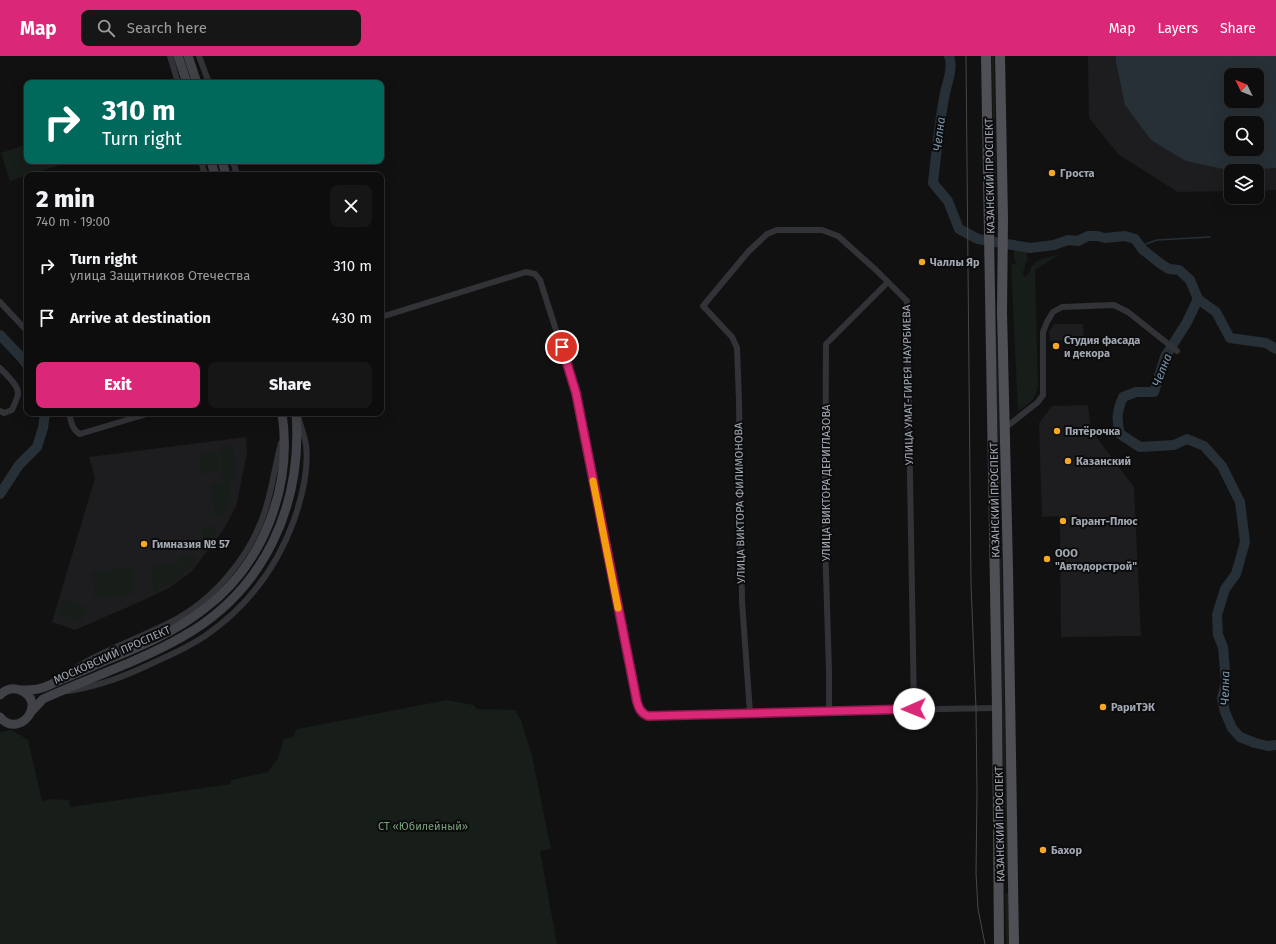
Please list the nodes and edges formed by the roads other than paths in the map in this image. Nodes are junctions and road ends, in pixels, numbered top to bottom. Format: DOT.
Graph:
graph roads {
  1 [pos="170,56"];
  2 [pos="178,56"];
  3 [pos="188,56"];
  4 [pos="199,56"];
  5 [pos="986,56"];
  6 [pos="1000,56"];
  7 [pos="177,80"];
  8 [pos="186,80"];
  9 [pos="196,80"];
  10 [pos="208,80"];
  11 [pos="888,282"];
  12 [pos="0,302"];
  13 [pos="703,306"];
  14 [pos="990,312"];
  15 [pos="1002,312"];
  16 [pos="384,316"];
  17 [pos="24,328"];
  18 [pos="1177,351"];
  19 [pos="0,368"];
  20 [pos="0,411"];
  21 [pos="70,416"];
  22 [pos="140,416"];
  23 [pos="282,416"];
  24 [pos="297,416"];
  25 [pos="1005,428"];
  26 [pos="20,690"];
  27 [pos="0,695"];
  28 [pos="997,708"];
  29 [pos="914,709"];
  30 [pos="829,710"];
  31 [pos="31,712"];
  32 [pos="750,713"];
  33 [pos="0,717"];
  34 [pos="998,868"];
  35 [pos="1013,872"];
  36 [pos="999,944"];
  37 [pos="1014,944"];
  1 -- 7 [label="street"];
  2 -- 8 [label="main road"];
  3 -- 9 [label="main road"];
  4 -- 10 [label="street"];
  5 -- 14 [label="main road, КАЗАНСКИЙ ПРОСПЕКТ"];
  6 -- 15 [label="main road, КАЗАНСКИЙ ПРОСПЕКТ"];
  11 -- 13 [label="street, УЛИЦА УМАТ-ГИРЕЯ НАУРБИЕВА"];
  11 -- 29 [label="street, УЛИЦА УМАТ-ГИРЕЯ НАУРБИЕВА"];
  11 -- 30 [label="street, УЛИЦА ВИКТОРА ДЕРИГЛАЗОВА"];
  12 -- 17 [label="street"];
  13 -- 32 [label="street, УЛИЦА ВИКТОРА ФИЛИМОНОВА"];
  14 -- 15 [label="main road"];
  14 -- 28 [label="main road, КАЗАНСКИЙ ПРОСПЕКТ"];
  15 -- 25 [label="main road, КАЗАНСКИЙ ПРОСПЕКТ"];
  16 -- 32 [label="street"];
  18 -- 25 [label="street"];
  19 -- 20 [label="street"];
  21 -- 22 [label="street"];
  23 -- 26 [label="main road, МОСКОВСКИЙ ПРОСПЕКТ"];
  24 -- 31 [label="main road, МОСКОВСКИЙ ПРОСПЕКТ"];
  25 -- 35 [label="main road, КАЗАНСКИЙ ПРОСПЕКТ"];
  26 -- 27 [label="main road, МОСКОВСКИЙ ПРОСПЕКТ"];
  26 -- 31 [label="main road"];
  28 -- 29 [label="street"];
  28 -- 34 [label="main road, КАЗАНСКИЙ ПРОСПЕКТ"];
  29 -- 30 [label="street"];
  30 -- 32 [label="street"];
  31 -- 33 [label="main road, МОСКОВСКИЙ ПРОСПЕКТ"];
  34 -- 35 [label="main road"];
  34 -- 36 [label="main road, КАЗАНСКИЙ ПРОСПЕКТ"];
  35 -- 37 [label="main road, КАЗАНСКИЙ ПРОСПЕКТ"];
}
